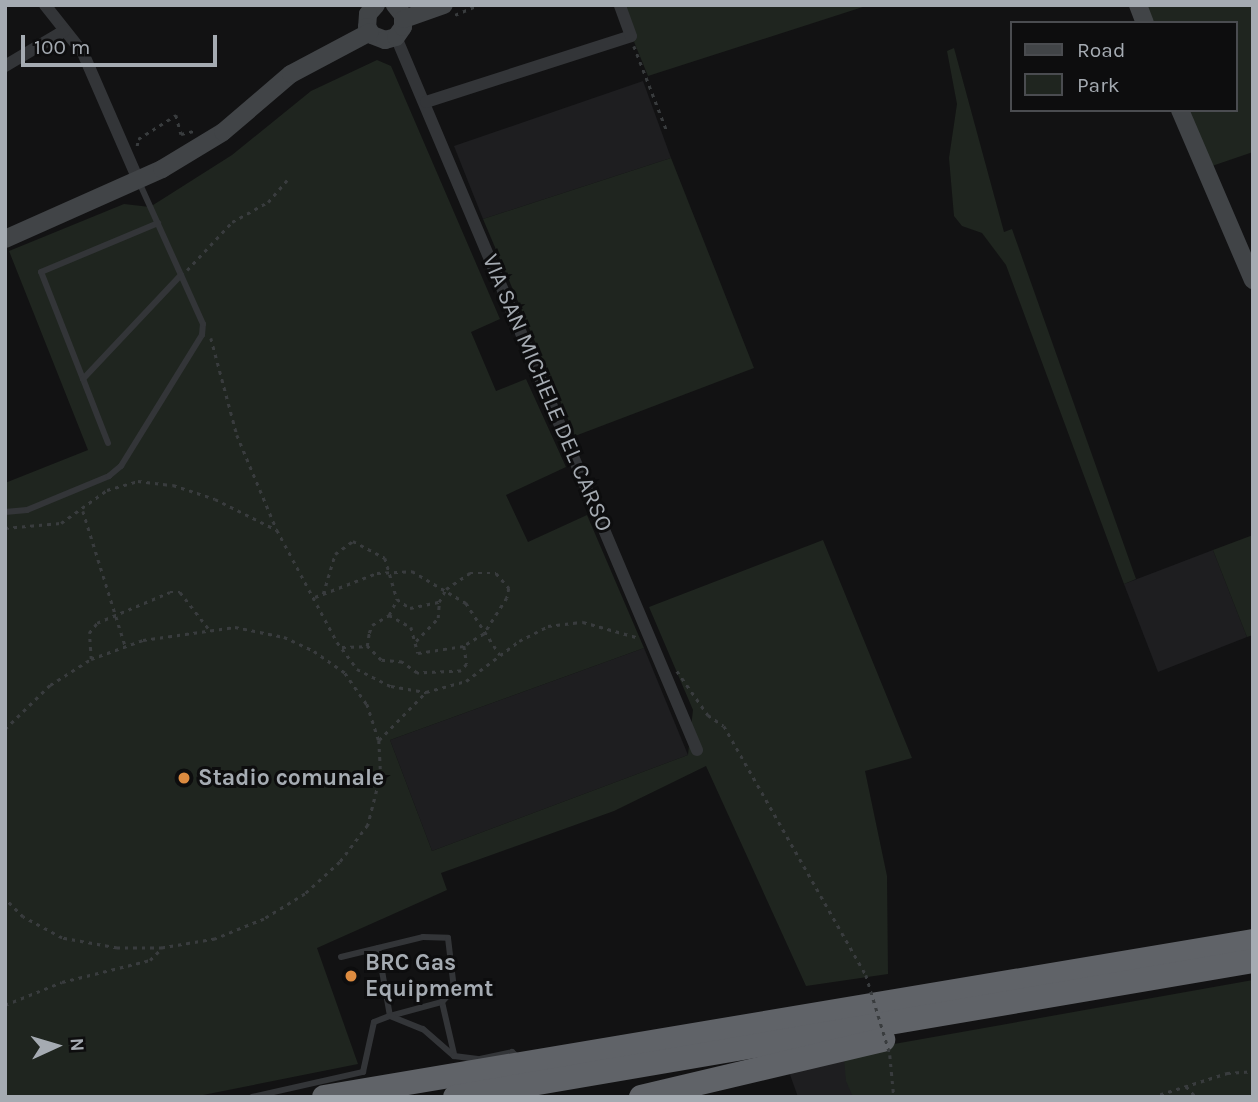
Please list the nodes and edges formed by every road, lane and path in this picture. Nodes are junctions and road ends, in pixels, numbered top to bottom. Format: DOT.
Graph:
graph roads {
  1 [pos="45,5"];
  2 [pos="376,5"];
  3 [pos="444,5"];
  4 [pos="620,5"];
  5 [pos="399,12"];
  6 [pos="64,31"];
  7 [pos="370,32"];
  8 [pos="631,36"];
  9 [pos="397,37"];
  10 [pos="5,66"];
  11 [pos="426,102"];
  12 [pos="1181,112"];
  13 [pos="206,128"];
  14 [pos="667,131"];
  15 [pos="127,155"];
  16 [pos="287,180"];
  17 [pos="139,182"];
  18 [pos="158,223"];
  19 [pos="5,239"];
  20 [pos="183,273"];
  21 [pos="1253,280"];
  22 [pos="211,336"];
  23 [pos="83,379"];
  24 [pos="108,443"];
  25 [pos="82,510"];
  26 [pos="5,512"];
  27 [pos="5,528"];
  28 [pos="277,530"];
  29 [pos="391,572"];
  30 [pos="446,589"];
  31 [pos="323,594"];
  32 [pos="314,597"];
  33 [pos="397,599"];
  34 [pos="439,602"];
  35 [pos="116,615"];
  36 [pos="389,615"];
  37 [pos="208,628"];
  38 [pos="484,634"];
  39 [pos="416,641"];
  40 [pos="125,645"];
  41 [pos="367,646"];
  42 [pos="464,646"];
  43 [pos="341,647"];
  44 [pos="654,647"];
  45 [pos="500,655"];
  46 [pos="91,659"];
  47 [pos="661,665"];
  48 [pos="357,669"];
  49 [pos="345,673"];
  50 [pos="426,692"];
  51 [pos="5,729"];
  52 [pos="379,740"];
  53 [pos="696,750"];
  54 [pos="5,899"];
  55 [pos="1253,941"];
  56 [pos="162,948"];
  57 [pos="378,948"];
  58 [pos="341,957"];
  59 [pos="1253,961"];
  60 [pos="1163,976"];
  61 [pos="442,1002"];
  62 [pos="5,1005"];
  63 [pos="390,1016"];
  64 [pos="454,1055"];
  65 [pos="525,1063"];
  66 [pos="1253,1071"];
  67 [pos="1186,1086"];
  68 [pos="252,1097"];
  69 [pos="324,1097"];
  70 [pos="455,1097"];
  71 [pos="642,1097"];
  72 [pos="894,1097"];
  73 [pos="1152,1097"];
  74 [pos="1196,1097"];
  1 -- 6 [label="street"];
  2 -- 7 [label="street"];
  3 -- 5 [label="street"];
  4 -- 8 [label="street"];
  5 -- 9 [label="street"];
  6 -- 10 [label="street"];
  6 -- 15 [label="street"];
  7 -- 9 [label="street"];
  7 -- 17 [label="street"];
  8 -- 11 [label="street"];
  8 -- 14 [label="path"];
  9 -- 11 [label="street, VIA SAN MICHELE DEL CARSO"];
  11 -- 44 [label="street, VIA SAN MICHELE DEL CARSO"];
  12 -- 21 [label="street"];
  13 -- 15 [label="path"];
  15 -- 17 [label="street"];
  16 -- 20 [label="path"];
  17 -- 18 [label="lane"];
  17 -- 19 [label="street"];
  18 -- 20 [label="lane"];
  18 -- 23 [label="lane"];
  20 -- 23 [label="lane"];
  20 -- 26 [label="lane"];
  22 -- 28 [label="path"];
  23 -- 24 [label="lane"];
  25 -- 27 [label="path"];
  25 -- 28 [label="path"];
  25 -- 35 [label="path"];
  28 -- 32 [label="path"];
  29 -- 30 [label="path"];
  29 -- 31 [label="path"];
  29 -- 31 [label="path"];
  29 -- 33 [label="path"];
  30 -- 34 [label="path"];
  30 -- 38 [label="path"];
  30 -- 38 [label="path"];
  31 -- 32 [label="path"];
  32 -- 43 [label="path"];
  33 -- 34 [label="path"];
  33 -- 36 [label="path"];
  34 -- 39 [label="path"];
  35 -- 37 [label="path"];
  35 -- 40 [label="path"];
  35 -- 46 [label="path"];
  36 -- 39 [label="path"];
  36 -- 41 [label="path"];
  37 -- 40 [label="path"];
  37 -- 49 [label="path"];
  38 -- 42 [label="path"];
  38 -- 45 [label="path"];
  39 -- 42 [label="path"];
  40 -- 46 [label="path"];
  41 -- 42 [label="path"];
  41 -- 43 [label="path"];
  43 -- 48 [label="path"];
  44 -- 45 [label="path"];
  44 -- 47 [label="street, VIA SAN MICHELE DEL CARSO"];
  45 -- 50 [label="path"];
  46 -- 51 [label="path"];
  47 -- 53 [label="street, VIA SAN MICHELE DEL CARSO"];
  47 -- 72 [label="path, bridge"];
  48 -- 49 [label="path"];
  48 -- 50 [label="path"];
  49 -- 52 [label="path"];
  50 -- 52 [label="path"];
  52 -- 56 [label="path"];
  54 -- 56 [label="path"];
  55 -- 65 [label="highway"];
  56 -- 62 [label="path"];
  57 -- 58 [label="lane"];
  57 -- 61 [label="lane"];
  57 -- 63 [label="lane"];
  59 -- 60 [label="highway"];
  60 -- 70 [label="highway"];
  60 -- 71 [label="highway"];
  61 -- 63 [label="lane"];
  61 -- 64 [label="lane"];
  63 -- 64 [label="lane"];
  63 -- 68 [label="lane"];
  64 -- 65 [label="lane"];
  65 -- 69 [label="highway"];
  66 -- 67 [label="path"];
  67 -- 73 [label="path"];
  67 -- 74 [label="path"];
}
